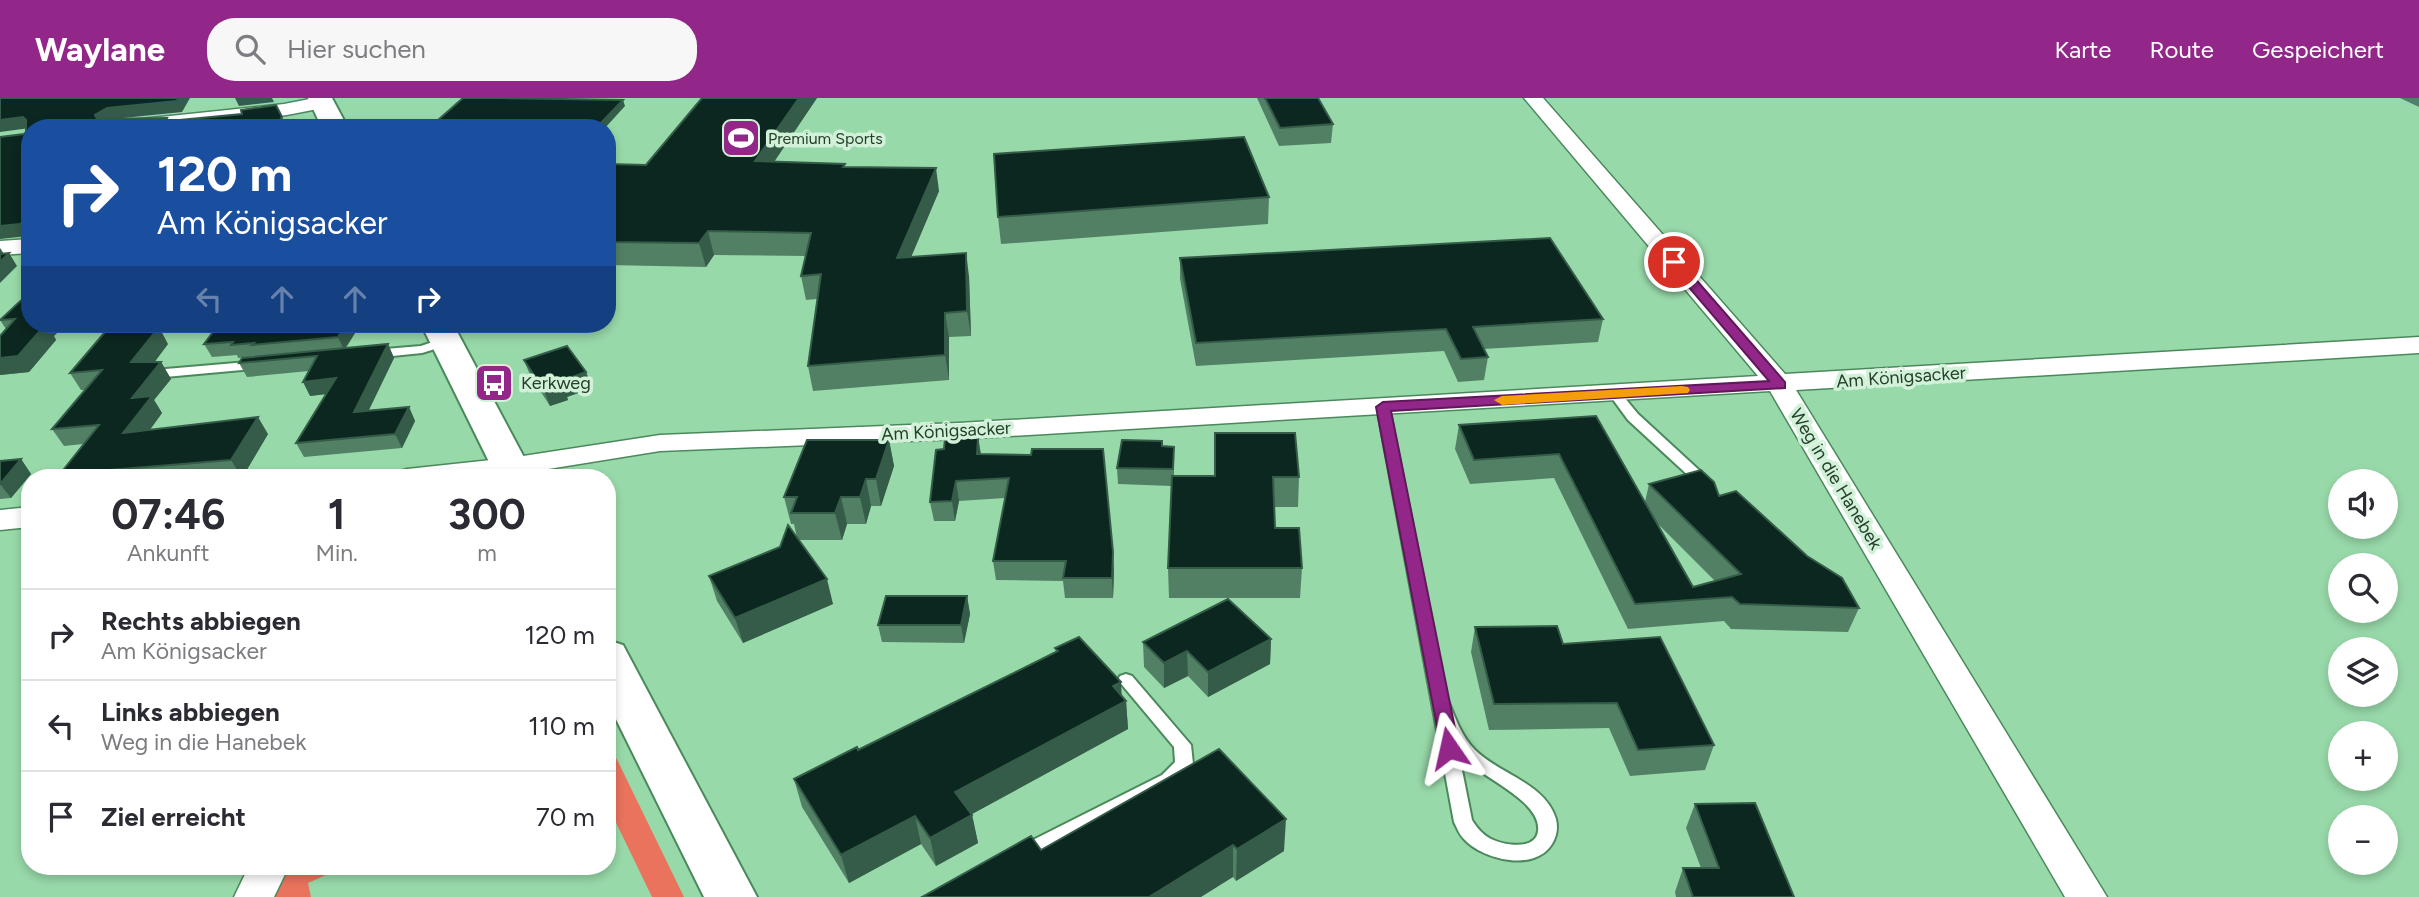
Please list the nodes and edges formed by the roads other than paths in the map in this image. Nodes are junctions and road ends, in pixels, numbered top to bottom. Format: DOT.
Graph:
graph roads {
  1 [pos="1533,98"];
  2 [pos="321,100"];
  3 [pos="198,119"];
  4 [pos="330,119"];
  5 [pos="21,247"];
  6 [pos="0,248"];
  7 [pos="441,333"];
  8 [pos="443,333"];
  9 [pos="2419,345"];
  10 [pos="355,355"];
  11 [pos="275,363"];
  12 [pos="154,374"];
  13 [pos="1780,385"];
  14 [pos="1615,394"];
  15 [pos="1383,407"];
  16 [pos="511,469"];
  17 [pos="528,469"];
  18 [pos="1696,475"];
  19 [pos="21,518"];
  20 [pos="0,520"];
  21 [pos="616,673"];
  22 [pos="1126,680"];
  23 [pos="1439,698"];
  24 [pos="1006,863"];
  25 [pos="265,875"];
  26 [pos="254,897"];
  27 [pos="731,897"];
  28 [pos="2087,897"];
  1 -- 13 [label="street, Weg in die Hanebek"];
  2 -- 3 [label="street"];
  2 -- 4 [label="street"];
  5 -- 6 [label="street"];
  7 -- 10 [label="lane"];
  8 -- 16 [label="street"];
  9 -- 13 [label="street, Am Königsacker"];
  11 -- 12 [label="lane"];
  13 -- 14 [label="street, Am Königsacker"];
  13 -- 28 [label="street, Weg in die Hanebek"];
  14 -- 15 [label="street, Am Königsacker"];
  14 -- 18 [label="lane"];
  15 -- 17 [label="street, Am Königsacker"];
  15 -- 23 [label="lane"];
  19 -- 20 [label="street"];
  21 -- 27 [label="street"];
  22 -- 24 [label="lane"];
  23 -- 23 [label="lane"];
  25 -- 26 [label="street"];
}
